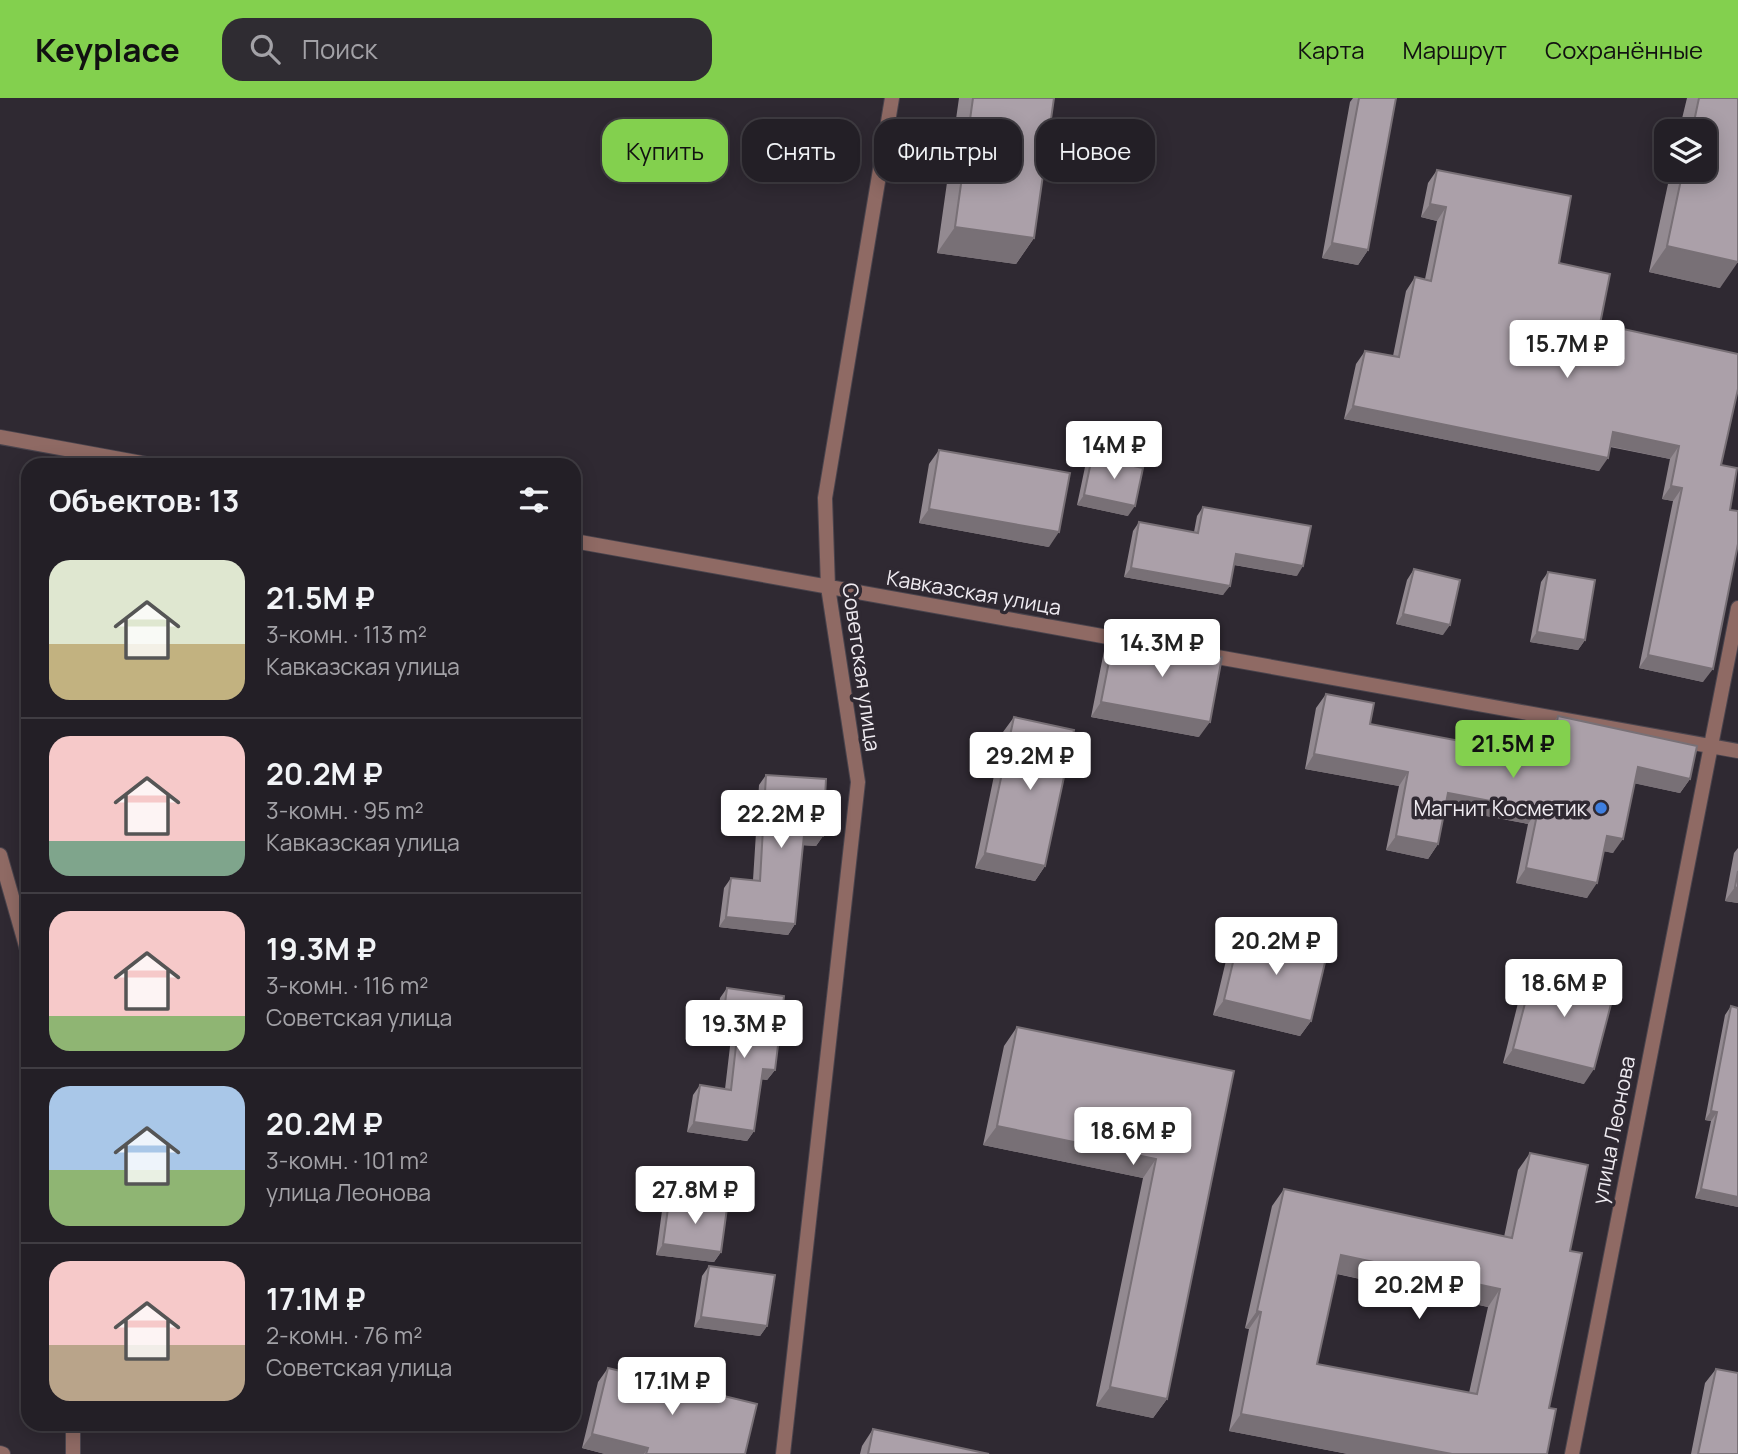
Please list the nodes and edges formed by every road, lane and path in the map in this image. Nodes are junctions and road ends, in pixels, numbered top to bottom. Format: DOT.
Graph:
graph roads {
  1 [pos="892,98"];
  2 [pos="0,437"];
  3 [pos="114,458"];
  4 [pos="581,542"];
  5 [pos="828,587"];
  6 [pos="1738,607"];
  7 [pos="1145,644"];
  8 [pos="1186,651"];
  9 [pos="1710,745"];
  10 [pos="1738,751"];
  11 [pos="0,855"];
  12 [pos="21,928"];
  13 [pos="73,1431"];
  14 [pos="73,1454"];
  15 [pos="783,1454"];
  16 [pos="1572,1454"];
  1 -- 5 [label="street, Советская улица"];
  2 -- 3 [label="street"];
  4 -- 5 [label="street, Кавказская улица"];
  5 -- 7 [label="street, Кавказская улица"];
  5 -- 15 [label="street, Советская улица"];
  6 -- 9 [label="street, улица Леонова"];
  8 -- 9 [label="street"];
  9 -- 10 [label="street"];
  9 -- 16 [label="street, улица Леонова"];
  11 -- 12 [label="street"];
  13 -- 14 [label="street"];
}
